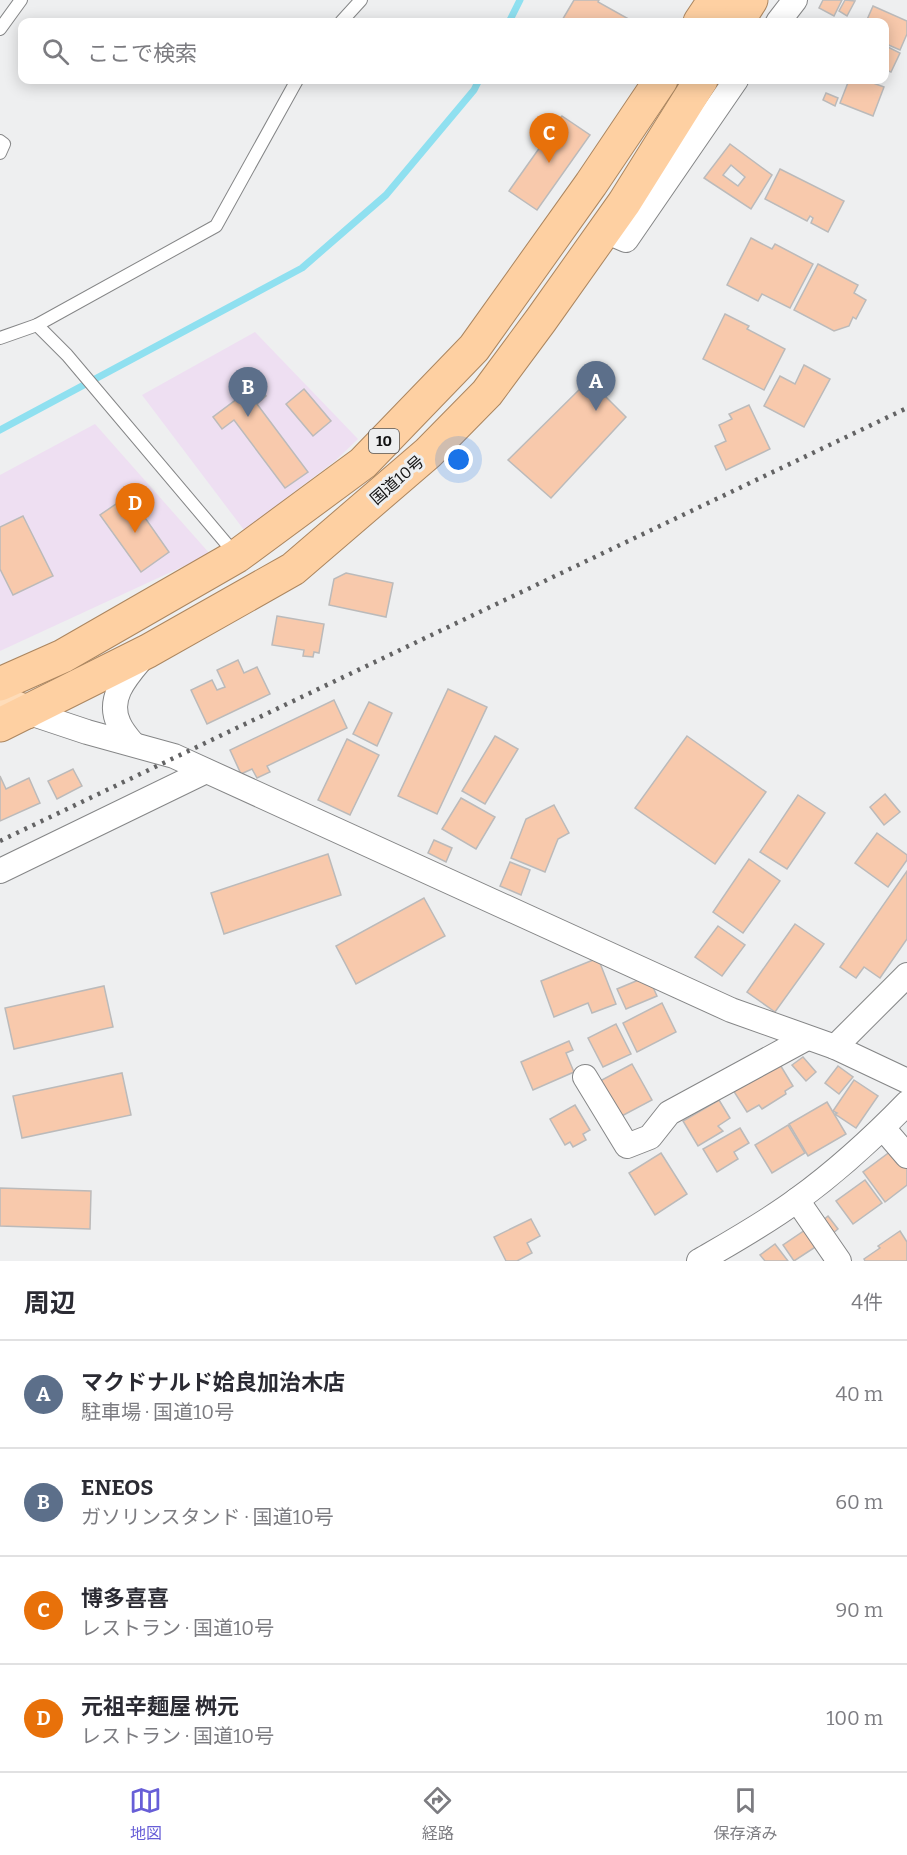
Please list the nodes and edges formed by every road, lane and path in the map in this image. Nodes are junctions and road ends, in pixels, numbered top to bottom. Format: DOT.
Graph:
graph roads {
  1 [pos="21,0"];
  2 [pos="361,0"];
  3 [pos="751,0"];
  4 [pos="795,0"];
  5 [pos="716,10"];
  6 [pos="345,18"];
  7 [pos="781,18"];
  8 [pos="0,29"];
  9 [pos="295,84"];
  10 [pos="658,84"];
  11 [pos="698,84"];
  12 [pos="733,84"];
  13 [pos="0,141"];
  14 [pos="0,153"];
  15 [pos="591,184"];
  16 [pos="624,203"];
  17 [pos="605,231"];
  18 [pos="38,325"];
  19 [pos="0,338"];
  20 [pos="230,548"];
  21 [pos="148,651"];
  22 [pos="0,684"];
  23 [pos="9,713"];
  24 [pos="132,744"];
  25 [pos="206,771"];
  26 [pos="0,871"];
  27 [pos="907,975"];
  28 [pos="807,1038"];
  29 [pos="835,1047"];
  30 [pos="585,1077"];
  31 [pos="907,1081"];
  32 [pos="907,1103"];
  33 [pos="883,1128"];
  34 [pos="907,1156"];
  35 [pos="797,1200"];
  36 [pos="699,1261"];
  37 [pos="839,1261"];
  1 -- 8 [label="lane"];
  2 -- 6 [label="lane"];
  3 -- 5 [label="highway"];
  4 -- 7 [label="street"];
  9 -- 18 [label="lane"];
  10 -- 15 [label="highway, 10"];
  11 -- 16 [label="highway, 国道10号 / 10"];
  12 -- 17 [label="street"];
  13 -- 14 [label="lane"];
  15 -- 16 [label="street"];
  15 -- 20 [label="highway, 10"];
  16 -- 17 [label="highway, 国道10号 / 10"];
  17 -- 21 [label="highway, 国道10号 / 10"];
  18 -- 19 [label="lane"];
  18 -- 20 [label="lane"];
  20 -- 22 [label="highway, 10"];
  21 -- 23 [label="highway, 国道10号 / 10"];
  21 -- 24 [label="street"];
  23 -- 24 [label="street"];
  24 -- 25 [label="street"];
  25 -- 26 [label="street"];
  25 -- 28 [label="street"];
  27 -- 29 [label="street"];
  28 -- 29 [label="street"];
  28 -- 30 [label="street"];
  29 -- 31 [label="street"];
  32 -- 33 [label="street"];
  33 -- 34 [label="street"];
  33 -- 35 [label="street"];
  35 -- 36 [label="street"];
  35 -- 37 [label="street"];
}
